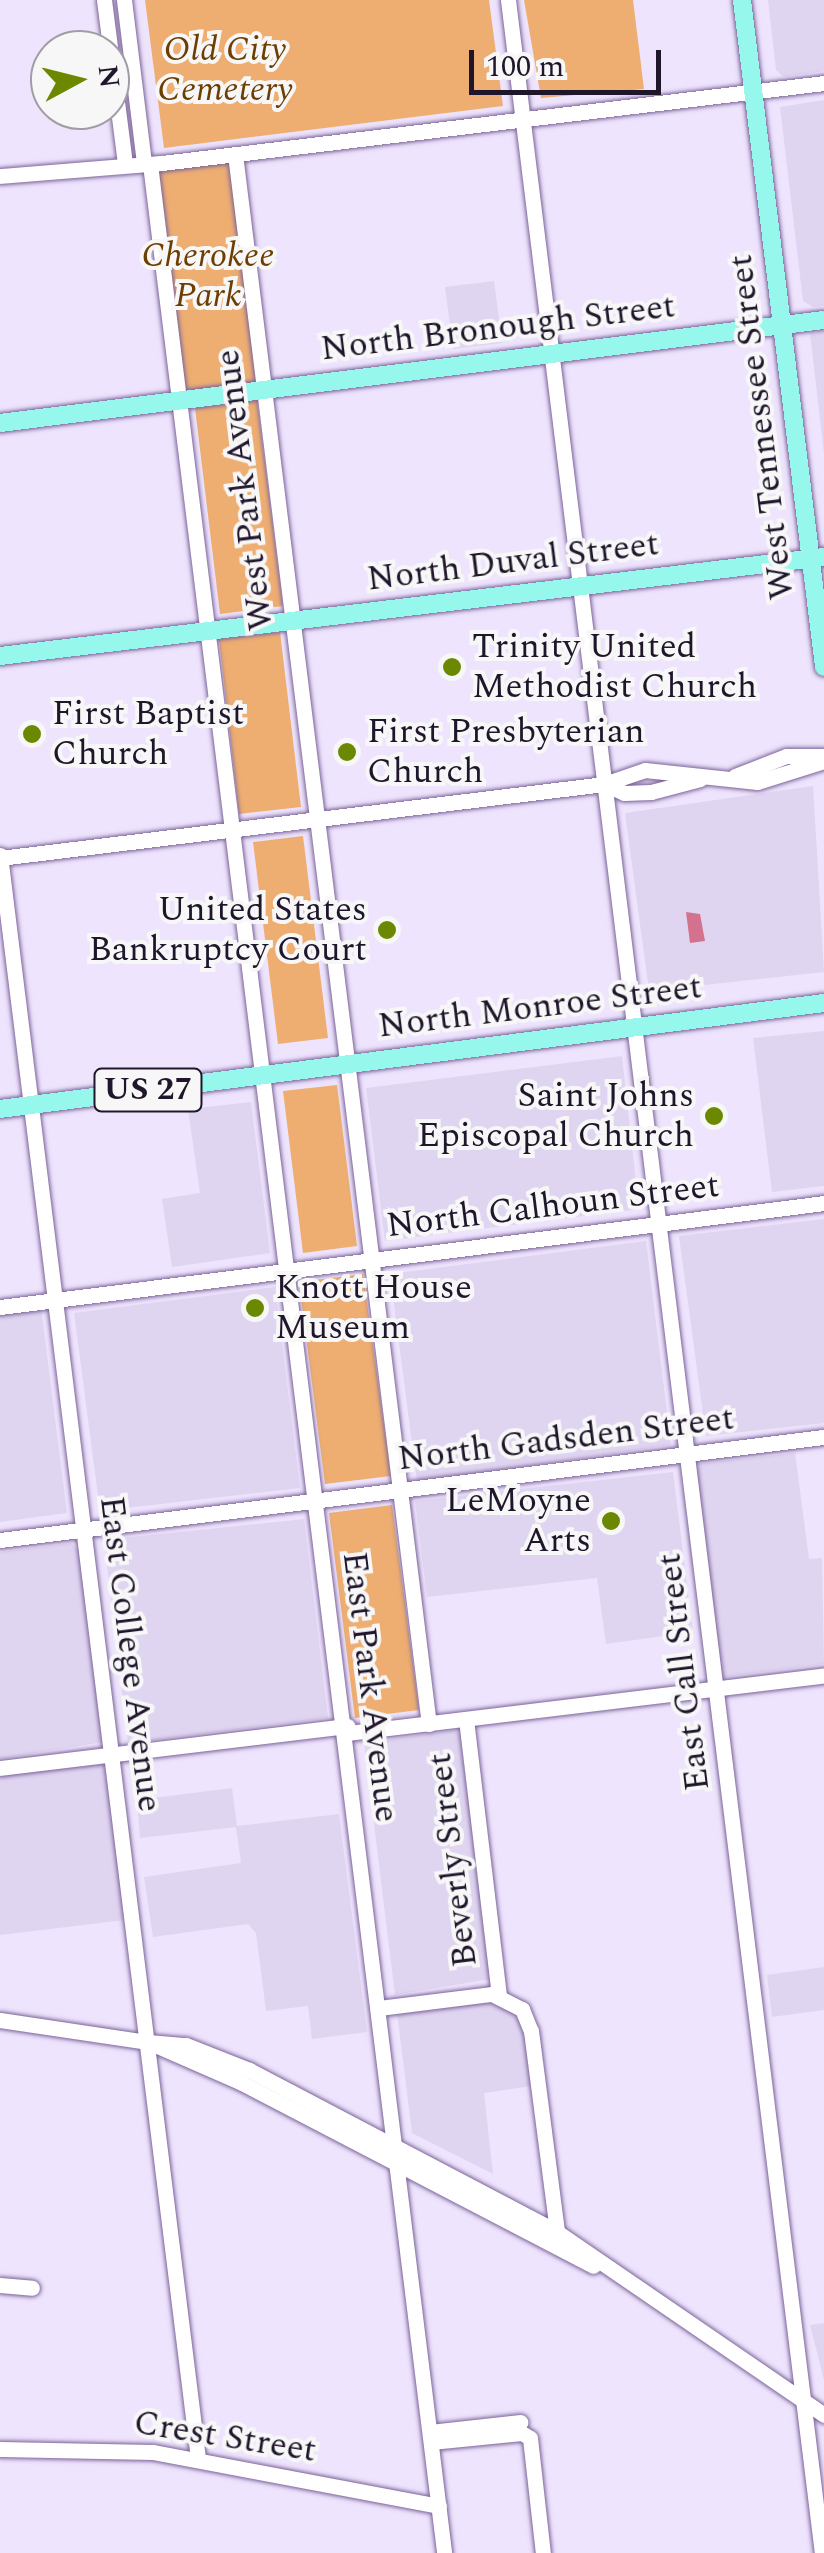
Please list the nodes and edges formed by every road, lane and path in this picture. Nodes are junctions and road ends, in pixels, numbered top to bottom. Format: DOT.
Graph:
graph roads {
  1 [pos="104,0"];
  2 [pos="124,0"];
  3 [pos="508,0"];
  4 [pos="742,0"];
  5 [pos="108,30"];
  6 [pos="132,65"];
  7 [pos="824,83"];
  8 [pos="754,91"];
  9 [pos="522,119"];
  10 [pos="121,130"];
  11 [pos="236,154"];
  12 [pos="125,163"];
  13 [pos="147,163"];
  14 [pos="0,176"];
  15 [pos="824,320"];
  16 [pos="783,325"];
  17 [pos="551,354"];
  18 [pos="263,390"];
  19 [pos="180,400"];
  20 [pos="0,423"];
  21 [pos="818,558"];
  22 [pos="578,586"];
  23 [pos="290,621"];
  24 [pos="210,630"];
  25 [pos="0,656"];
  26 [pos="824,666"];
  27 [pos="824,758"];
  28 [pos="604,784"];
  29 [pos="314,820"];
  30 [pos="233,829"];
  31 [pos="0,857"];
  32 [pos="824,1003"];
  33 [pos="634,1028"];
  34 [pos="344,1065"];
  35 [pos="265,1075"];
  36 [pos="32,1106"];
  37 [pos="0,1109"];
  38 [pos="824,1203"];
  39 [pos="658,1224"];
  40 [pos="369,1260"];
  41 [pos="290,1269"];
  42 [pos="55,1300"];
  43 [pos="0,1307"];
  44 [pos="824,1437"];
  45 [pos="688,1454"];
  46 [pos="398,1490"];
  47 [pos="316,1500"];
  48 [pos="84,1529"];
  49 [pos="0,1540"];
  50 [pos="824,1675"];
  51 [pos="717,1688"];
  52 [pos="466,1719"];
  53 [pos="428,1724"];
  54 [pos="347,1730"];
  55 [pos="112,1754"];
  56 [pos="0,1768"];
  57 [pos="499,1994"];
  58 [pos="379,2008"];
  59 [pos="0,2020"];
  60 [pos="148,2042"];
  61 [pos="394,2144"];
  62 [pos="398,2166"];
  63 [pos="557,2232"];
  64 [pos="615,2275"];
  65 [pos="0,2285"];
  66 [pos="32,2288"];
  67 [pos="802,2400"];
  68 [pos="824,2413"];
  69 [pos="520,2422"];
  70 [pos="430,2437"];
  71 [pos="0,2449"];
  72 [pos="198,2459"];
  73 [pos="439,2506"];
  74 [pos="444,2553"];
  75 [pos="543,2553"];
  76 [pos="822,2553"];
  1 -- 5 [label="street"];
  2 -- 6 [label="street, West Park Avenue"];
  3 -- 9 [label="street, East Call Street"];
  4 -- 8 [label="main road, West Tennessee Street"];
  6 -- 13 [label="street, West Park Avenue"];
  7 -- 8 [label="street"];
  8 -- 9 [label="street"];
  8 -- 16 [label="main road, West Tennessee Street"];
  9 -- 11 [label="street"];
  9 -- 17 [label="street, East Call Street"];
  10 -- 12 [label="street"];
  11 -- 13 [label="street"];
  11 -- 18 [label="street, West Park Avenue"];
  12 -- 13 [label="street"];
  12 -- 14 [label="street"];
  13 -- 19 [label="street, West Park Avenue"];
  15 -- 16 [label="main road, North Bronough Street"];
  16 -- 17 [label="main road, North Bronough Street"];
  16 -- 21 [label="main road, West Tennessee Street"];
  17 -- 18 [label="main road, North Bronough Street"];
  17 -- 22 [label="street, East Call Street"];
  18 -- 19 [label="main road, North Bronough Street"];
  18 -- 23 [label="street, West Park Avenue"];
  19 -- 20 [label="main road, North Bronough Street"];
  19 -- 24 [label="street, West Park Avenue"];
  21 -- 22 [label="main road, North Duval Street"];
  21 -- 26 [label="main road, West Tennessee Street"];
  22 -- 23 [label="main road, North Duval Street"];
  22 -- 28 [label="street, East Call Street"];
  23 -- 24 [label="main road, North Duval Street"];
  23 -- 29 [label="street, West Park Avenue"];
  24 -- 25 [label="main road, North Duval Street"];
  24 -- 30 [label="street, West Park Avenue"];
  27 -- 28 [label="street"];
  28 -- 29 [label="street"];
  28 -- 33 [label="street, East Call Street"];
  29 -- 30 [label="street"];
  29 -- 34 [label="street, East Park Avenue"];
  30 -- 31 [label="street"];
  30 -- 35 [label="street, East Park Avenue"];
  31 -- 36 [label="street, East College Avenue"];
  32 -- 33 [label="main road, North Monroe Street / US 27"];
  33 -- 34 [label="main road, North Monroe Street / US 27"];
  33 -- 39 [label="street, East Call Street"];
  34 -- 35 [label="main road, North Monroe Street / US 27"];
  34 -- 40 [label="street, East Park Avenue"];
  35 -- 36 [label="main road, US 27"];
  35 -- 41 [label="street, East Park Avenue"];
  36 -- 37 [label="main road, US 27"];
  36 -- 42 [label="street, East College Avenue"];
  38 -- 39 [label="street, North Calhoun Street"];
  39 -- 40 [label="street, North Calhoun Street"];
  39 -- 45 [label="street, East Call Street"];
  40 -- 41 [label="street, North Calhoun Street"];
  40 -- 46 [label="street, East Park Avenue"];
  41 -- 42 [label="street, North Calhoun Street"];
  41 -- 47 [label="street, East Park Avenue"];
  42 -- 43 [label="street, North Calhoun Street"];
  42 -- 48 [label="street, East College Avenue"];
  44 -- 45 [label="street, North Gadsden Street"];
  45 -- 46 [label="street, North Gadsden Street"];
  45 -- 51 [label="street, East Call Street"];
  46 -- 47 [label="street, North Gadsden Street"];
  46 -- 53 [label="street, East Park Avenue"];
  47 -- 48 [label="street, North Gadsden Street"];
  47 -- 54 [label="street, East Park Avenue"];
  48 -- 49 [label="street, North Gadsden Street"];
  48 -- 55 [label="street, East College Avenue"];
  50 -- 51 [label="street"];
  51 -- 52 [label="street"];
  51 -- 67 [label="street, East Call Street"];
  52 -- 53 [label="street"];
  52 -- 57 [label="street, Beverly Street"];
  53 -- 54 [label="street"];
  54 -- 55 [label="street"];
  54 -- 58 [label="street, East Park Avenue"];
  55 -- 56 [label="street"];
  55 -- 60 [label="street, East College Avenue"];
  57 -- 58 [label="street"];
  57 -- 63 [label="street"];
  58 -- 61 [label="street, East Park Avenue"];
  59 -- 60 [label="street"];
  60 -- 61 [label="street"];
  60 -- 62 [label="street"];
  60 -- 72 [label="street, East College Avenue"];
  61 -- 62 [label="street, East Park Avenue"];
  61 -- 63 [label="street"];
  62 -- 64 [label="street"];
  62 -- 70 [label="street, East Park Avenue"];
  63 -- 64 [label="street"];
  64 -- 67 [label="street"];
  65 -- 66 [label="street"];
  67 -- 68 [label="street"];
  67 -- 76 [label="street, East Call Street"];
  69 -- 70 [label="street"];
  70 -- 73 [label="street, East Park Avenue"];
  70 -- 75 [label="street"];
  71 -- 72 [label="street, Crest Street"];
  72 -- 73 [label="street, Crest Street"];
  73 -- 74 [label="street, East Park Avenue"];
}
